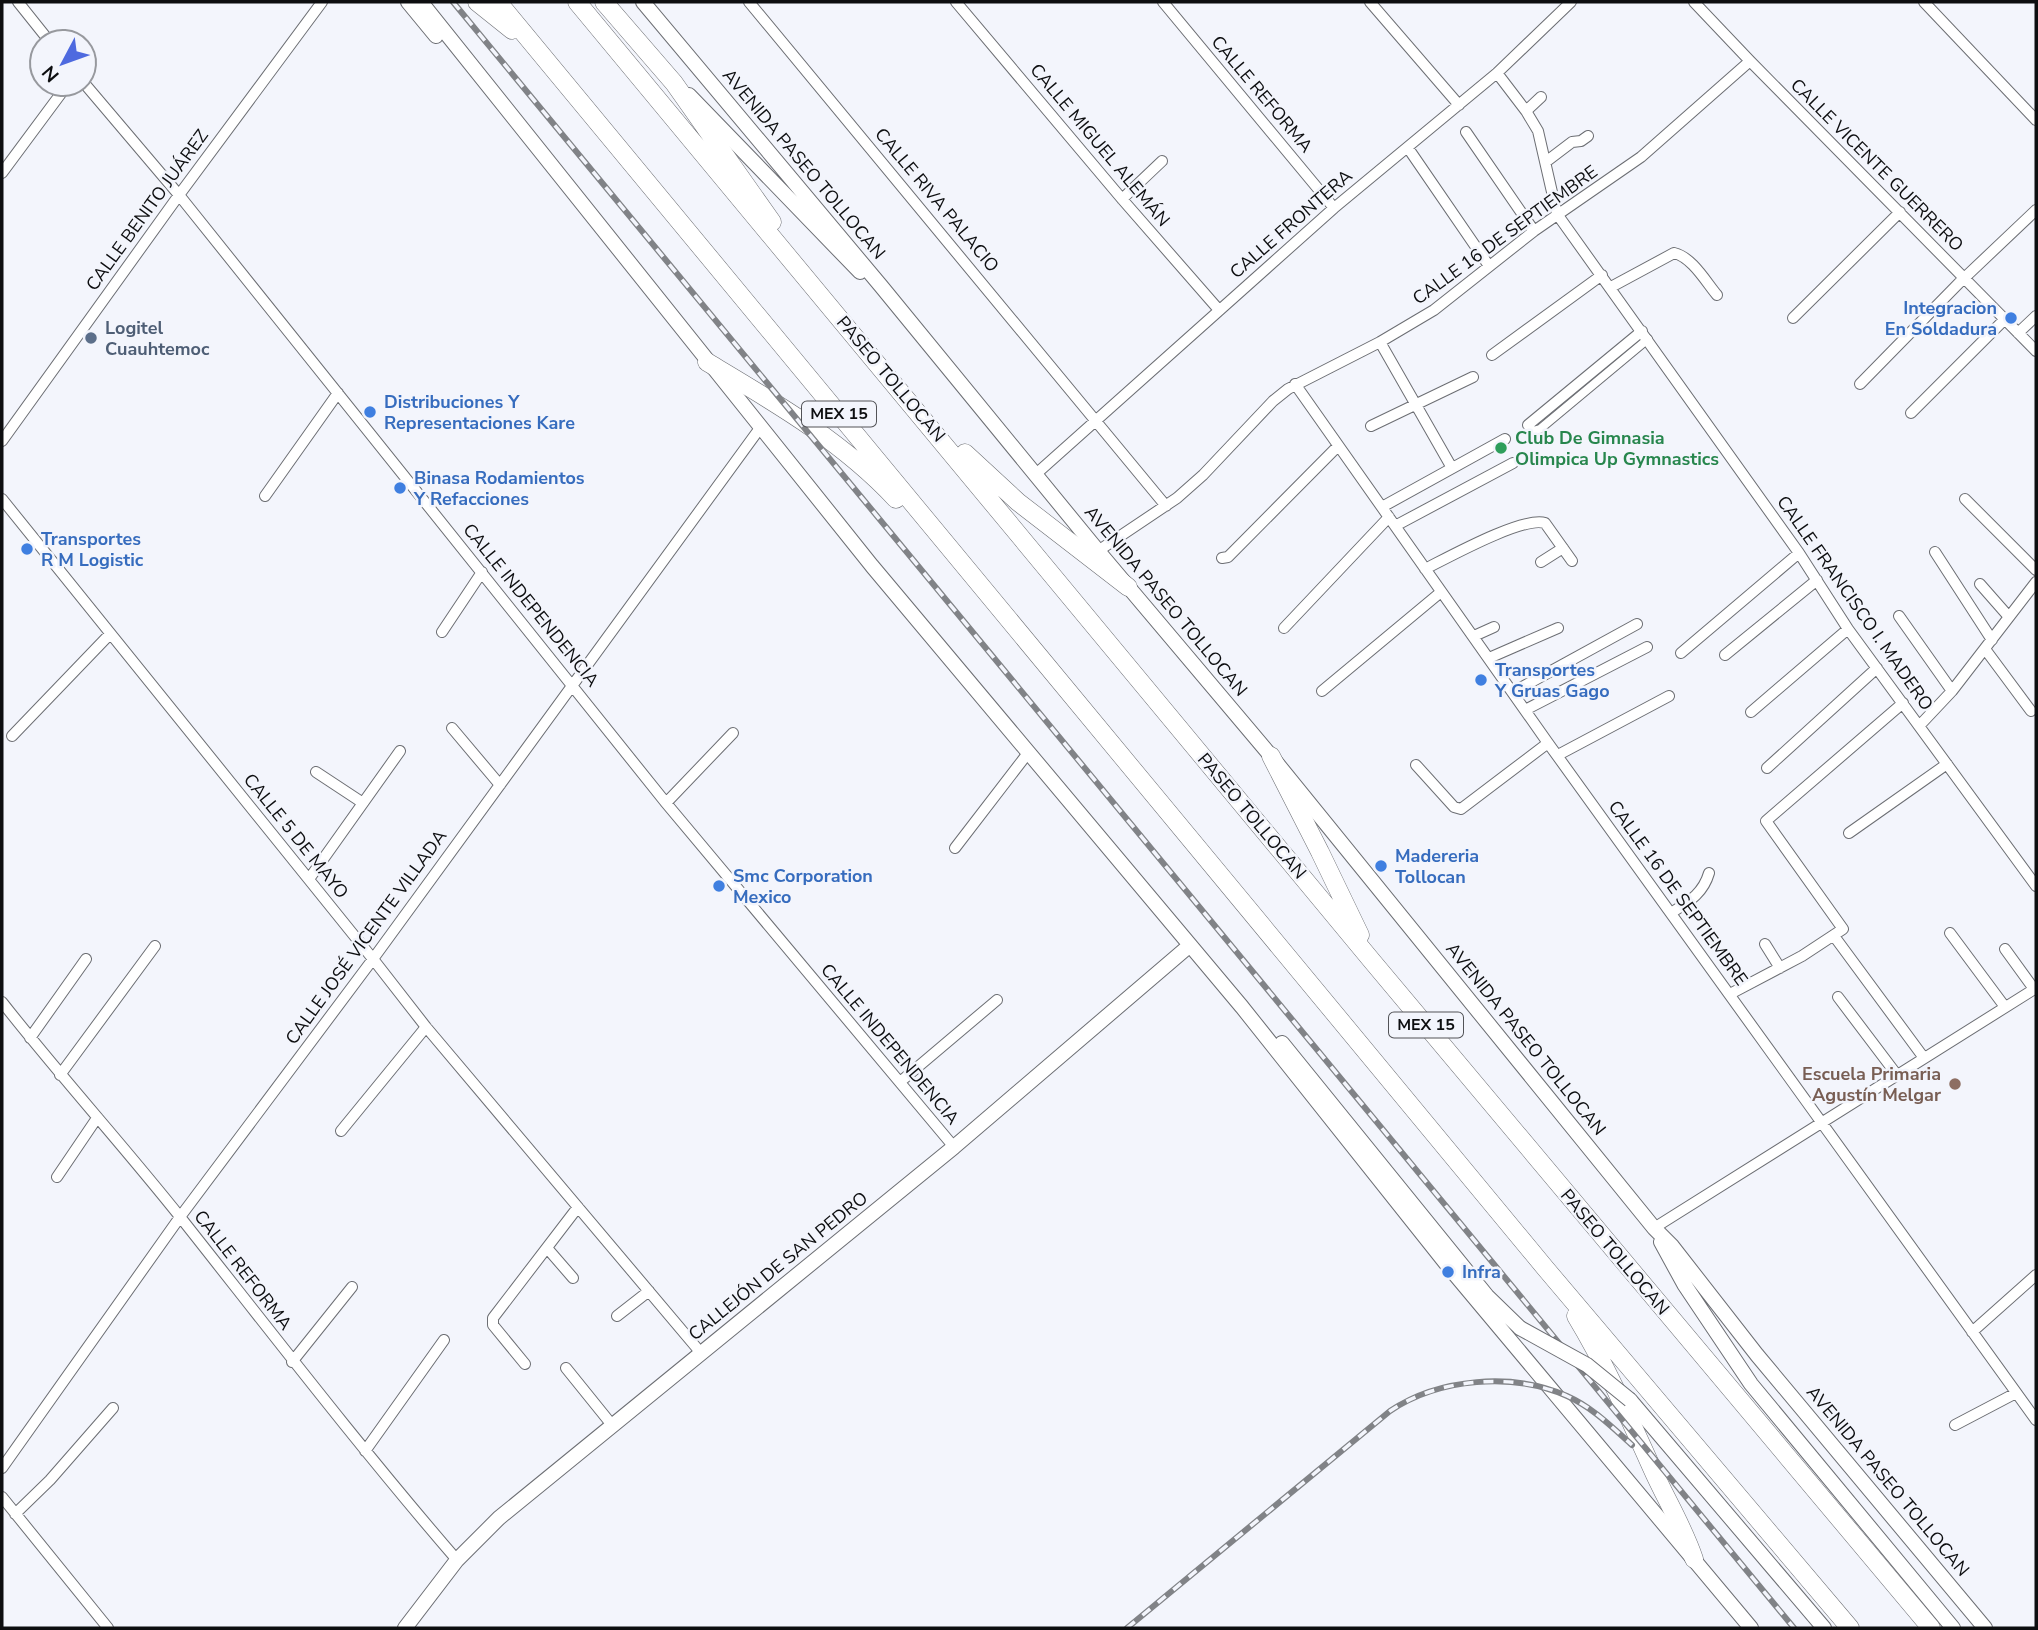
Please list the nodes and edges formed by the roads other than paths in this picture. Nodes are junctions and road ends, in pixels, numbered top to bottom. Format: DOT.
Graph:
graph roads {
  1 [pos="18,2"];
  2 [pos="322,2"];
  3 [pos="408,2"];
  4 [pos="421,2"];
  5 [pos="477,2"];
  6 [pos="498,2"];
  7 [pos="577,2"];
  8 [pos="604,2"];
  9 [pos="643,2"];
  10 [pos="749,2"];
  11 [pos="956,2"];
  12 [pos="1163,2"];
  13 [pos="1370,2"];
  14 [pos="1572,2"];
  15 [pos="1694,2"];
  16 [pos="1924,2"];
  17 [pos="39,28"];
  18 [pos="541,53"];
  19 [pos="1750,61"];
  20 [pos="1497,73"];
  21 [pos="483,81"];
  22 [pos="674,83"];
  23 [pos="1541,97"];
  24 [pos="58,98"];
  25 [pos="97,98"];
  26 [pos="1459,105"];
  27 [pos="1526,111"];
  28 [pos="2036,120"];
  29 [pos="1466,132"];
  30 [pos="1588,136"];
  31 [pos="1408,148"];
  32 [pos="1162,161"];
  33 [pos="1547,161"];
  34 [pos="2,173"];
  35 [pos="179,195"];
  36 [pos="1122,199"];
  37 [pos="1334,208"];
  38 [pos="2036,210"];
  39 [pos="1900,212"];
  40 [pos="1558,214"];
  41 [pos="1534,231"];
  42 [pos="1489,266"];
  43 [pos="1602,275"];
  44 [pos="805,276"];
  45 [pos="1964,278"];
  46 [pos="881,286"];
  47 [pos="1611,287"];
  48 [pos="1717,295"];
  49 [pos="1220,310"];
  50 [pos="2036,316"];
  51 [pos="1793,318"];
  52 [pos="2005,320"];
  53 [pos="2018,332"];
  54 [pos="1645,335"];
  55 [pos="1380,342"];
  56 [pos="2036,351"];
  57 [pos="1492,355"];
  58 [pos="707,362"];
  59 [pos="1473,377"];
  60 [pos="1295,384"];
  61 [pos="1860,384"];
  62 [pos="338,393"];
  63 [pos="1418,405"];
  64 [pos="1911,413"];
  65 [pos="925,419"];
  66 [pos="1097,421"];
  67 [pos="1528,425"];
  68 [pos="1371,426"];
  69 [pos="760,428"];
  70 [pos="1505,439"];
  71 [pos="2,441"];
  72 [pos="1338,446"];
  73 [pos="1513,463"];
  74 [pos="1452,468"];
  75 [pos="1035,474"];
  76 [pos="265,496"];
  77 [pos="2,499"];
  78 [pos="1965,499"];
  79 [pos="1166,506"];
  80 [pos="1389,517"];
  81 [pos="1563,548"];
  82 [pos="1098,551"];
  83 [pos="1935,552"];
  84 [pos="1799,553"];
  85 [pos="1222,558"];
  86 [pos="1572,561"];
  87 [pos="1541,562"];
  88 [pos="1425,569"];
  89 [pos="2036,570"];
  90 [pos="482,572"];
  91 [pos="1817,580"];
  92 [pos="2036,582"];
  93 [pos="1980,584"];
  94 [pos="1128,587"];
  95 [pos="1441,592"];
  96 [pos="1899,616"];
  97 [pos="2009,617"];
  98 [pos="1011,622"];
  99 [pos="1637,624"];
  100 [pos="1494,627"];
  101 [pos="1284,628"];
  102 [pos="1558,628"];
  103 [pos="1848,629"];
  104 [pos="442,632"];
  105 [pos="110,634"];
  106 [pos="1474,636"];
  107 [pos="1989,645"];
  108 [pos="1647,647"];
  109 [pos="1681,653"];
  110 [pos="1725,655"];
  111 [pos="1489,658"];
  112 [pos="1877,668"];
  113 [pos="573,686"];
  114 [pos="1322,691"];
  115 [pos="1952,691"];
  116 [pos="1513,692"];
  117 [pos="1670,696"];
  118 [pos="1903,703"];
  119 [pos="1525,710"];
  120 [pos="2031,711"];
  121 [pos="1751,712"];
  122 [pos="1920,725"];
  123 [pos="452,728"];
  124 [pos="733,733"];
  125 [pos="12,736"];
  126 [pos="1548,743"];
  127 [pos="400,751"];
  128 [pos="1028,753"];
  129 [pos="1270,755"];
  130 [pos="1558,755"];
  131 [pos="1947,764"];
  132 [pos="1416,765"];
  133 [pos="1767,768"];
  134 [pos="316,772"];
  135 [pos="500,785"];
  136 [pos="363,803"];
  137 [pos="666,803"];
  138 [pos="1849,833"];
  139 [pos="955,848"];
  140 [pos="1709,873"];
  141 [pos="309,879"];
  142 [pos="2036,886"];
  143 [pos="1671,913"];
  144 [pos="1950,933"];
  145 [pos="1834,936"];
  146 [pos="1765,944"];
  147 [pos="155,946"];
  148 [pos="1189,946"];
  149 [pos="2006,949"];
  150 [pos="373,958"];
  151 [pos="86,959"];
  152 [pos="1372,961"];
  153 [pos="1203,962"];
  154 [pos="1780,968"];
  155 [pos="2035,988"];
  156 [pos="1730,994"];
  157 [pos="1838,998"];
  158 [pos="997,1000"];
  159 [pos="2,1002"];
  160 [pos="2005,1007"];
  161 [pos="426,1027"];
  162 [pos="30,1038"];
  163 [pos="1924,1058"];
  164 [pos="60,1075"];
  165 [pos="1896,1075"];
  166 [pos="900,1082"];
  167 [pos="97,1118"];
  168 [pos="1820,1123"];
  169 [pos="341,1131"];
  170 [pos="954,1147"];
  171 [pos="57,1177"];
  172 [pos="578,1207"];
  173 [pos="180,1217"];
  174 [pos="1654,1228"];
  175 [pos="547,1248"];
  176 [pos="1546,1269"];
  177 [pos="2036,1275"];
  178 [pos="573,1278"];
  179 [pos="352,1287"];
  180 [pos="649,1291"];
  181 [pos="617,1316"];
  182 [pos="1972,1332"];
  183 [pos="444,1340"];
  184 [pos="701,1353"];
  185 [pos="292,1362"];
  186 [pos="525,1364"];
  187 [pos="566,1368"];
  188 [pos="2016,1393"];
  189 [pos="2033,1407"];
  190 [pos="113,1408"];
  191 [pos="2036,1420"];
  192 [pos="612,1425"];
  193 [pos="1955,1425"];
  194 [pos="365,1451"];
  195 [pos="2,1468"];
  196 [pos="2,1497"];
  197 [pos="15,1514"];
  198 [pos="1694,1559"];
  199 [pos="457,1560"];
  200 [pos="108,1628"];
  201 [pos="405,1628"];
  202 [pos="1751,1628"];
  203 [pos="1824,1628"];
  204 [pos="1850,1628"];
  205 [pos="1931,1628"];
  206 [pos="1953,1628"];
  207 [pos="1984,1628"];
  1 -- 17 [label="street"];
  2 -- 35 [label="street, CALLE BENITO JUÁREZ"];
  3 -- 21 [label="main road"];
  4 -- 21 [label="main road"];
  5 -- 18 [label="highway"];
  6 -- 18 [label="highway, MEX 15"];
  7 -- 44 [label="highway, PASEO TOLLOCAN / MEX 15"];
  8 -- 22 [label="highway"];
  9 -- 46 [label="main road, AVENIDA PASEO TOLLOCAN"];
  10 -- 66 [label="street, CALLE RIVA PALACIO"];
  11 -- 36 [label="street, CALLE MIGUEL ALEMÁN"];
  12 -- 37 [label="street, CALLE REFORMA"];
  13 -- 26 [label="street"];
  14 -- 20 [label="street, CALLE FRONTERA"];
  15 -- 19 [label="street, CALLE VICENTE GUERRERO"];
  16 -- 28 [label="street"];
  18 -- 98 [label="highway, MEX 15"];
  19 -- 39 [label="street, CALLE VICENTE GUERRERO"];
  19 -- 40 [label="street, CALLE 16 DE SEPTIEMBRE"];
  20 -- 26 [label="street, CALLE FRONTERA"];
  20 -- 27 [label="street, CALLE FRANCISCO I. MADERO"];
  21 -- 58 [label="main road"];
  22 -- 44 [label="highway"];
  22 -- 46 [label="main road"];
  23 -- 27 [label="street"];
  24 -- 34 [label="street"];
  25 -- 35 [label="street, CALLE INDEPENDENCIA"];
  26 -- 31 [label="street, CALLE FRONTERA"];
  27 -- 33 [label="street, CALLE FRANCISCO I. MADERO"];
  29 -- 41 [label="street"];
  30 -- 33 [label="street"];
  31 -- 37 [label="street, CALLE FRONTERA"];
  31 -- 42 [label="street"];
  32 -- 36 [label="street"];
  33 -- 40 [label="street, CALLE FRANCISCO I. MADERO"];
  35 -- 62 [label="street, CALLE INDEPENDENCIA"];
  35 -- 71 [label="street, CALLE BENITO JUÁREZ"];
  36 -- 49 [label="street, CALLE MIGUEL ALEMÁN"];
  37 -- 49 [label="street, CALLE FRONTERA"];
  38 -- 45 [label="street"];
  39 -- 45 [label="street, CALLE VICENTE GUERRERO"];
  39 -- 51 [label="street"];
  40 -- 41 [label="street, CALLE 16 DE SEPTIEMBRE"];
  40 -- 43 [label="street, CALLE FRANCISCO I. MADERO"];
  41 -- 42 [label="street, CALLE 16 DE SEPTIEMBRE"];
  42 -- 55 [label="street, CALLE 16 DE SEPTIEMBRE"];
  43 -- 47 [label="street, CALLE FRANCISCO I. MADERO"];
  43 -- 57 [label="street"];
  44 -- 65 [label="highway, PASEO TOLLOCAN / MEX 15"];
  45 -- 52 [label="street, CALLE VICENTE GUERRERO"];
  45 -- 61 [label="street"];
  46 -- 75 [label="main road, AVENIDA PASEO TOLLOCAN"];
  47 -- 48 [label="street"];
  47 -- 54 [label="street, CALLE FRANCISCO I. MADERO"];
  49 -- 66 [label="street, CALLE FRONTERA"];
  50 -- 53 [label="street"];
  52 -- 53 [label="street, CALLE VICENTE GUERRERO"];
  52 -- 64 [label="street"];
  53 -- 56 [label="street, CALLE VICENTE GUERRERO"];
  54 -- 67 [label="street"];
  54 -- 84 [label="street, CALLE FRANCISCO I. MADERO"];
  55 -- 60 [label="street, CALLE 16 DE SEPTIEMBRE"];
  55 -- 63 [label="street"];
  58 -- 69 [label="main road"];
  58 -- 98 [label="highway"];
  59 -- 63 [label="street"];
  60 -- 72 [label="street, CALLE 16 DE SEPTIEMBRE"];
  60 -- 79 [label="street, CALLE 16 DE SEPTIEMBRE"];
  62 -- 76 [label="street"];
  62 -- 90 [label="street, CALLE INDEPENDENCIA"];
  63 -- 68 [label="street"];
  63 -- 74 [label="street"];
  65 -- 94 [label="highway"];
  65 -- 152 [label="highway, PASEO TOLLOCAN / MEX 15"];
  66 -- 75 [label="street, CALLE FRONTERA"];
  66 -- 79 [label="street, CALLE RIVA PALACIO"];
  69 -- 113 [label="street, CALLE JOSÉ VICENTE VILLADA"];
  69 -- 128 [label="main road"];
  70 -- 74 [label="street"];
  72 -- 80 [label="street, CALLE 16 DE SEPTIEMBRE"];
  72 -- 85 [label="street"];
  73 -- 80 [label="street"];
  74 -- 80 [label="street"];
  75 -- 82 [label="main road, AVENIDA PASEO TOLLOCAN"];
  77 -- 105 [label="street, CALLE 5 DE MAYO"];
  78 -- 89 [label="street"];
  79 -- 82 [label="street, CALLE 16 DE SEPTIEMBRE"];
  80 -- 88 [label="street, CALLE 16 DE SEPTIEMBRE"];
  80 -- 101 [label="street"];
  81 -- 86 [label="street"];
  81 -- 87 [label="street"];
  81 -- 88 [label="street"];
  82 -- 94 [label="main road, AVENIDA PASEO TOLLOCAN"];
  83 -- 107 [label="street"];
  84 -- 91 [label="street, CALLE FRANCISCO I. MADERO"];
  84 -- 109 [label="street"];
  88 -- 95 [label="street, CALLE 16 DE SEPTIEMBRE"];
  90 -- 104 [label="street"];
  90 -- 113 [label="street, CALLE INDEPENDENCIA"];
  91 -- 103 [label="street, CALLE FRANCISCO I. MADERO"];
  91 -- 110 [label="street"];
  92 -- 97 [label="street"];
  93 -- 97 [label="street"];
  94 -- 129 [label="main road, AVENIDA PASEO TOLLOCAN"];
  95 -- 106 [label="street, CALLE 16 DE SEPTIEMBRE"];
  95 -- 114 [label="street"];
  96 -- 115 [label="street"];
  97 -- 107 [label="street"];
  98 -- 176 [label="highway, MEX 15"];
  99 -- 116 [label="street"];
  100 -- 106 [label="street"];
  102 -- 111 [label="street"];
  103 -- 112 [label="street, CALLE FRANCISCO I. MADERO"];
  103 -- 121 [label="street"];
  105 -- 125 [label="street"];
  105 -- 141 [label="street, CALLE 5 DE MAYO"];
  106 -- 111 [label="street, CALLE 16 DE SEPTIEMBRE"];
  107 -- 115 [label="street"];
  107 -- 120 [label="street"];
  108 -- 119 [label="street"];
  111 -- 116 [label="street, CALLE 16 DE SEPTIEMBRE"];
  112 -- 118 [label="street, CALLE FRANCISCO I. MADERO"];
  112 -- 133 [label="street"];
  113 -- 135 [label="street, CALLE JOSÉ VICENTE VILLADA"];
  113 -- 137 [label="street, CALLE INDEPENDENCIA"];
  115 -- 122 [label="street"];
  116 -- 119 [label="street, CALLE 16 DE SEPTIEMBRE"];
  117 -- 130 [label="street"];
  118 -- 122 [label="street, CALLE FRANCISCO I. MADERO"];
  118 -- 145 [label="street"];
  119 -- 126 [label="street, CALLE 16 DE SEPTIEMBRE"];
  122 -- 131 [label="street, CALLE FRANCISCO I. MADERO"];
  123 -- 135 [label="street"];
  124 -- 137 [label="street"];
  126 -- 130 [label="street, CALLE 16 DE SEPTIEMBRE"];
  126 -- 132 [label="street"];
  127 -- 136 [label="street"];
  128 -- 139 [label="street"];
  128 -- 148 [label="main road"];
  129 -- 152 [label="highway"];
  129 -- 174 [label="main road, AVENIDA PASEO TOLLOCAN"];
  130 -- 143 [label="street, CALLE 16 DE SEPTIEMBRE"];
  131 -- 138 [label="street"];
  131 -- 142 [label="street, CALLE FRANCISCO I. MADERO"];
  134 -- 136 [label="street"];
  135 -- 150 [label="street, CALLE JOSÉ VICENTE VILLADA"];
  136 -- 141 [label="street"];
  137 -- 166 [label="street, CALLE INDEPENDENCIA"];
  140 -- 143 [label="street"];
  141 -- 150 [label="street, CALLE 5 DE MAYO"];
  143 -- 156 [label="street, CALLE 16 DE SEPTIEMBRE"];
  144 -- 160 [label="street"];
  145 -- 154 [label="street"];
  145 -- 163 [label="street"];
  146 -- 154 [label="street"];
  147 -- 164 [label="street"];
  148 -- 153 [label="main road"];
  148 -- 170 [label="main road, CALLEJÓN DE SAN PEDRO"];
  149 -- 155 [label="street"];
  150 -- 161 [label="street, CALLE 5 DE MAYO"];
  150 -- 173 [label="street, CALLE JOSÉ VICENTE VILLADA"];
  151 -- 162 [label="street"];
  152 -- 205 [label="highway, PASEO TOLLOCAN / MEX 15"];
  153 -- 198 [label="main road"];
  153 -- 203 [label="main road, bridge"];
  154 -- 156 [label="street"];
  155 -- 160 [label="street"];
  156 -- 168 [label="street, CALLE 16 DE SEPTIEMBRE"];
  157 -- 165 [label="street"];
  158 -- 166 [label="street"];
  159 -- 162 [label="street, CALLE REFORMA"];
  160 -- 163 [label="street"];
  161 -- 169 [label="street"];
  161 -- 172 [label="street, CALLE 5 DE MAYO"];
  162 -- 164 [label="street, CALLE REFORMA"];
  163 -- 165 [label="street"];
  164 -- 167 [label="street, CALLE REFORMA"];
  165 -- 168 [label="street"];
  166 -- 170 [label="street, CALLE INDEPENDENCIA"];
  167 -- 171 [label="street"];
  167 -- 173 [label="street, CALLE REFORMA"];
  168 -- 174 [label="street"];
  168 -- 182 [label="street, CALLE 16 DE SEPTIEMBRE"];
  170 -- 184 [label="main road, CALLEJÓN DE SAN PEDRO"];
  172 -- 175 [label="street"];
  172 -- 180 [label="street, CALLE 5 DE MAYO"];
  173 -- 185 [label="street, CALLE REFORMA"];
  173 -- 195 [label="street, CALLE JOSÉ VICENTE VILLADA"];
  174 -- 206 [label="main road, AVENIDA PASEO TOLLOCAN"];
  174 -- 207 [label="main road, AVENIDA PASEO TOLLOCAN"];
  175 -- 178 [label="street"];
  175 -- 186 [label="street"];
  176 -- 198 [label="highway"];
  176 -- 204 [label="highway, MEX 15"];
  177 -- 182 [label="street"];
  179 -- 185 [label="street"];
  180 -- 181 [label="street"];
  180 -- 184 [label="street, CALLE 5 DE MAYO"];
  182 -- 188 [label="street, CALLE 16 DE SEPTIEMBRE"];
  183 -- 194 [label="street"];
  184 -- 192 [label="main road, CALLEJÓN DE SAN PEDRO"];
  185 -- 194 [label="street, CALLE REFORMA"];
  187 -- 192 [label="street"];
  188 -- 189 [label="street, CALLE 16 DE SEPTIEMBRE"];
  188 -- 193 [label="street"];
  189 -- 191 [label="street, CALLE 16 DE SEPTIEMBRE"];
  190 -- 197 [label="street"];
  192 -- 199 [label="main road, CALLEJÓN DE SAN PEDRO"];
  194 -- 199 [label="street, CALLE REFORMA"];
  196 -- 197 [label="street"];
  197 -- 200 [label="street"];
  198 -- 202 [label="main road"];
  199 -- 201 [label="main road, CALLEJÓN DE SAN PEDRO"];
}
